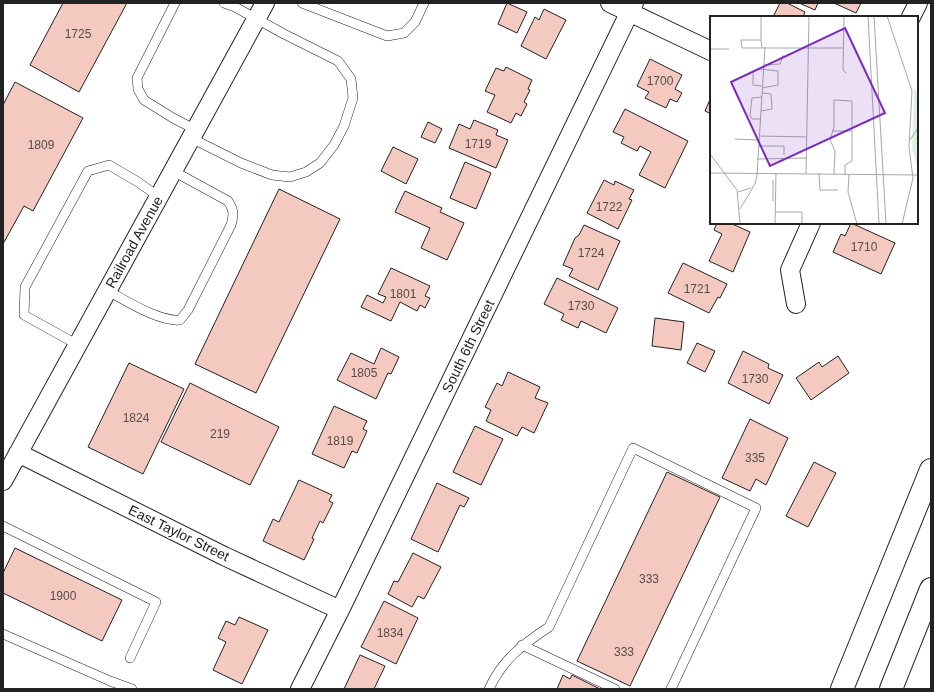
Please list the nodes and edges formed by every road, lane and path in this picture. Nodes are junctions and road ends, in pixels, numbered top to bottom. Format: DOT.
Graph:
graph roads {
  1 [pos="175,3"];
  2 [pos="224,3"];
  3 [pos="265,3"];
  4 [pos="302,3"];
  5 [pos="424,3"];
  6 [pos="610,3"];
  7 [pos="918,3"];
  8 [pos="632,8"];
  9 [pos="912,16"];
  10 [pos="256,19"];
  11 [pos="710,50"];
  12 [pos="194,134"];
  13 [pos="173,172"];
  14 [pos="159,197"];
  15 [pos="811,224"];
  16 [pos="108,291"];
  17 [pos="796,304"];
  18 [pos="78,345"];
  19 [pos="18,453"];
  20 [pos="931,470"];
  21 [pos="3,480"];
  22 [pos="3,526"];
  23 [pos="931,589"];
  24 [pos="340,610"];
  25 [pos="3,634"];
  26 [pos="522,645"];
  27 [pos="130,658"];
  28 [pos="132,689"];
  29 [pos="300,689"];
  30 [pos="489,689"];
  31 [pos="615,689"];
  32 [pos="671,689"];
  33 [pos="842,689"];
  34 [pos="891,689"];
  1 -- 12 [label="lane"];
  2 -- 10 [label="lane"];
  3 -- 10 [label="street, Railroad Avenue"];
  4 -- 5 [label="lane"];
  6 -- 8 [label="street"];
  7 -- 9 [label="street"];
  8 -- 11 [label="street"];
  8 -- 24 [label="street, South 6th Street"];
  10 -- 12 [label="street, Railroad Avenue"];
  10 -- 12 [label="lane"];
  12 -- 13 [label="street, Railroad Avenue"];
  13 -- 14 [label="street, Railroad Avenue"];
  13 -- 16 [label="lane"];
  14 -- 16 [label="street, Railroad Avenue"];
  14 -- 18 [label="lane"];
  15 -- 17 [label="street"];
  16 -- 18 [label="street, Railroad Avenue"];
  18 -- 19 [label="street, Railroad Avenue"];
  19 -- 21 [label="street, Railroad Avenue"];
  19 -- 24 [label="street, East Taylor Street"];
  20 -- 33 [label="highway"];
  22 -- 27 [label="lane"];
  23 -- 34 [label="highway"];
  24 -- 29 [label="street, South 6th Street"];
  25 -- 28 [label="lane"];
  26 -- 30 [label="lane"];
  26 -- 31 [label="lane"];
  26 -- 32 [label="lane"];
}
